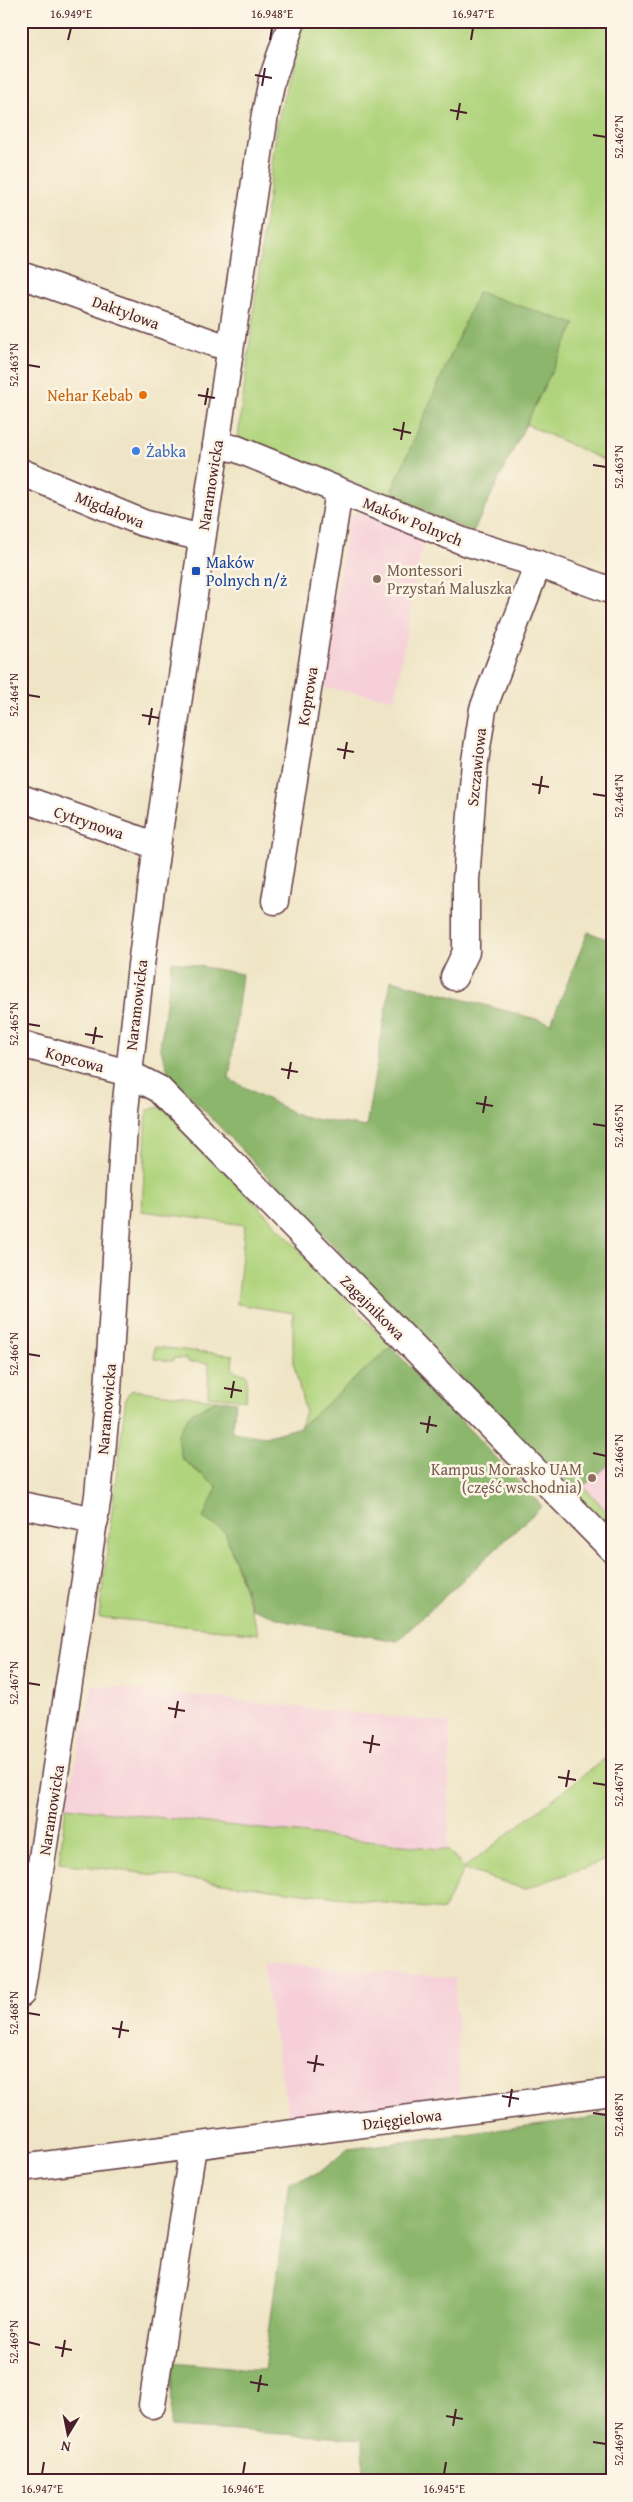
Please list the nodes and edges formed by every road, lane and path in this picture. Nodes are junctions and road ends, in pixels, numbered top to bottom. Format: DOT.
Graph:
graph roads {
  1 [pos="292,21"];
  2 [pos="21,275"];
  3 [pos="230,346"];
  4 [pos="216,445"];
  5 [pos="21,472"];
  6 [pos="339,491"];
  7 [pos="202,538"];
  8 [pos="538,564"];
  9 [pos="612,592"];
  10 [pos="21,798"];
  11 [pos="157,846"];
  12 [pos="275,901"];
  13 [pos="454,977"];
  14 [pos="21,1044"];
  15 [pos="128,1074"];
  16 [pos="21,1505"];
  17 [pos="95,1520"];
  18 [pos="612,1549"];
  19 [pos="29,1892"];
  20 [pos="21,1994"];
  21 [pos="612,2092"];
  22 [pos="193,2147"];
  23 [pos="21,2168"];
  24 [pos="152,2405"];
  1 -- 3 [label="street, Naramowicka"];
  2 -- 3 [label="street, Daktylowa"];
  3 -- 4 [label="street, Naramowicka"];
  4 -- 6 [label="street, Maków Polnych"];
  4 -- 7 [label="street, Naramowicka"];
  5 -- 7 [label="street, Migdałowa"];
  6 -- 8 [label="street, Maków Polnych"];
  6 -- 12 [label="street, Koprowa"];
  7 -- 11 [label="street, Naramowicka"];
  8 -- 9 [label="street, Maków Polnych"];
  8 -- 13 [label="street, Szczawiowa"];
  10 -- 11 [label="street, Cytrynowa"];
  11 -- 15 [label="street, Naramowicka"];
  14 -- 15 [label="street, Kopcowa"];
  15 -- 17 [label="street, Naramowicka"];
  15 -- 18 [label="street, Zagajnikowa"];
  16 -- 17 [label="street"];
  17 -- 19 [label="street, Naramowicka"];
  19 -- 20 [label="street, Naramowicka"];
  21 -- 22 [label="street, Dzięgielowa"];
  22 -- 23 [label="street, Dzięgielowa"];
  22 -- 24 [label="street"];
}
